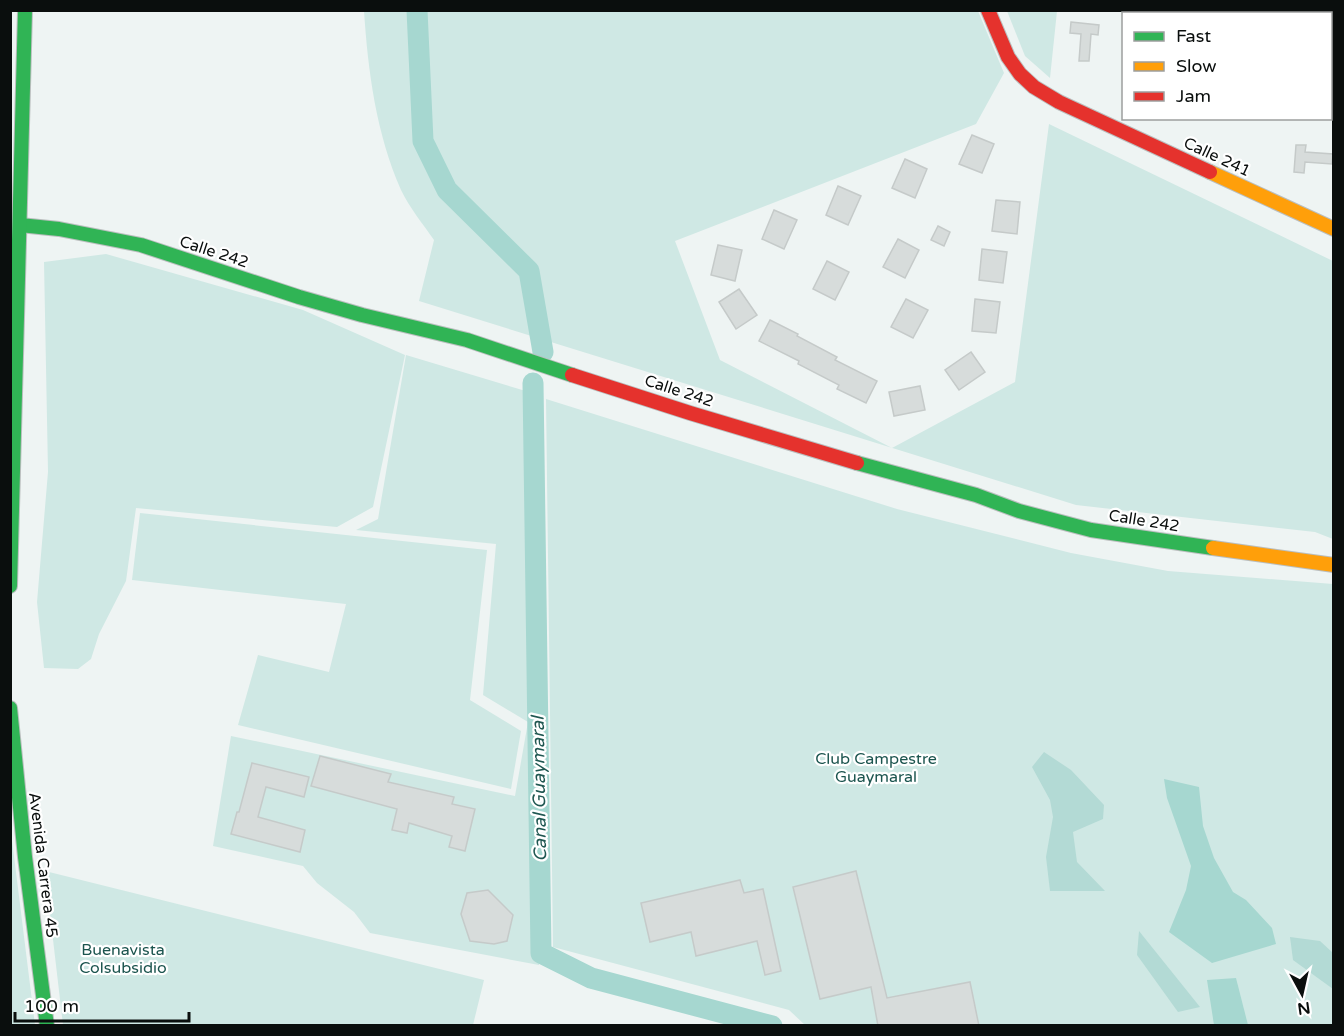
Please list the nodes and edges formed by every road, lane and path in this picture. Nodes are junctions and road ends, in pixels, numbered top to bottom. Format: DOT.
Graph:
graph roads {
  1 [pos="25,10"];
  2 [pos="988,10"];
  3 [pos="20,225"];
  4 [pos="1334,229"];
  5 [pos="1334,565"];
  6 [pos="10,586"];
  7 [pos="10,708"];
  8 [pos="47,1026"];
  1 -- 3 [label="main road"];
  2 -- 4 [label="main road, Calle 241"];
  3 -- 5 [label="main road, Calle 242"];
  3 -- 6 [label="main road"];
  7 -- 8 [label="main road, Avenida Carrera 45"];
}
